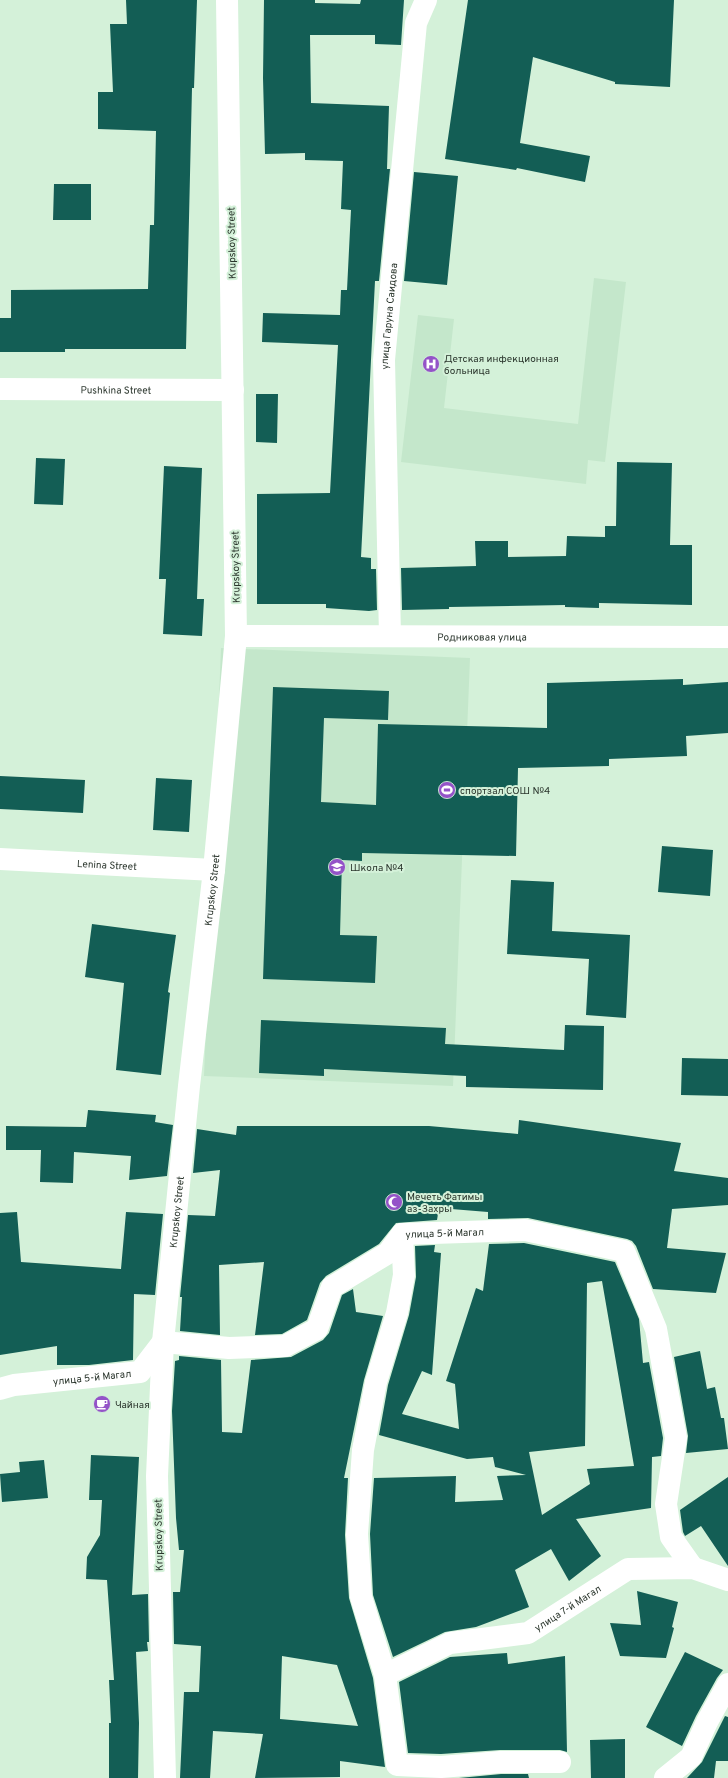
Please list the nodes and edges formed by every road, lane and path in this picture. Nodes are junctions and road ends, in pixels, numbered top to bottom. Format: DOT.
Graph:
graph roads {
  1 [pos="227,0"];
  2 [pos="426,0"];
  3 [pos="0,389"];
  4 [pos="233,390"];
  5 [pos="236,636"];
  6 [pos="390,636"];
  7 [pos="728,637"];
  8 [pos="0,859"];
  9 [pos="214,870"];
  10 [pos="402,1234"];
  11 [pos="163,1342"];
  12 [pos="0,1389"];
  13 [pos="693,1568"];
  14 [pos="728,1580"];
  15 [pos="384,1674"];
  16 [pos="728,1684"];
  17 [pos="560,1762"];
  18 [pos="165,1778"];
  19 [pos="665,1778"];
  1 -- 4 [label="street, Krupskoy Street"];
  2 -- 6 [label="street, улица Гаруна Саидова"];
  3 -- 4 [label="street, Pushkina Street"];
  4 -- 5 [label="street, Krupskoy Street"];
  5 -- 6 [label="street, Родниковая улица"];
  5 -- 9 [label="street, Krupskoy Street"];
  6 -- 7 [label="street, Родниковая улица"];
  8 -- 9 [label="street, Lenina Street"];
  9 -- 11 [label="street, Krupskoy Street"];
  10 -- 11 [label="street, улица 5-й Магал"];
  10 -- 13 [label="street, улица 5-й Магал"];
  10 -- 15 [label="street"];
  11 -- 12 [label="street, улица 5-й Магал"];
  11 -- 18 [label="street, Krupskoy Street"];
  13 -- 14 [label="street, улица 7-й Магал"];
  13 -- 15 [label="street, улица 7-й Магал"];
  15 -- 17 [label="street"];
  16 -- 19 [label="street"];
}
